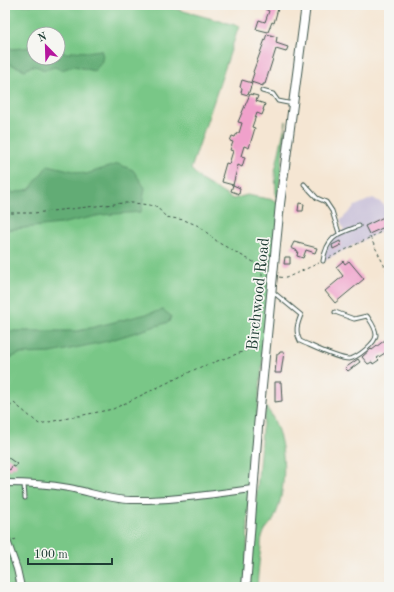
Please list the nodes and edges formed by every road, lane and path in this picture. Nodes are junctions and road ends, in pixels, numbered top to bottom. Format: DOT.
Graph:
graph roads {
  1 [pos="306,5"];
  2 [pos="262,91"];
  3 [pos="293,104"];
  4 [pos="304,184"];
  5 [pos="5,213"];
  6 [pos="359,226"];
  7 [pos="389,228"];
  8 [pos="339,233"];
  9 [pos="370,237"];
  10 [pos="322,261"];
  11 [pos="389,275"];
  12 [pos="273,276"];
  13 [pos="270,291"];
  14 [pos="335,312"];
  15 [pos="266,345"];
  16 [pos="5,411"];
  17 [pos="5,483"];
  18 [pos="24,483"];
  19 [pos="253,489"];
  20 [pos="24,498"];
  21 [pos="5,535"];
  22 [pos="21,587"];
  23 [pos="246,587"];
  1 -- 3 [label="street, Birchwood Road"];
  2 -- 3 [label="lane"];
  3 -- 12 [label="street, Birchwood Road"];
  4 -- 8 [label="lane"];
  5 -- 13 [label="path"];
  6 -- 8 [label="lane"];
  7 -- 9 [label="path"];
  8 -- 10 [label="lane"];
  9 -- 10 [label="path"];
  9 -- 11 [label="path"];
  10 -- 12 [label="path"];
  12 -- 13 [label="street, Birchwood Road"];
  13 -- 14 [label="lane"];
  13 -- 15 [label="street, Birchwood Road"];
  15 -- 16 [label="path"];
  15 -- 19 [label="street, Birchwood Road"];
  17 -- 18 [label="street"];
  18 -- 19 [label="street"];
  18 -- 20 [label="lane"];
  19 -- 23 [label="street, Birchwood Road"];
  21 -- 22 [label="street"];
}
